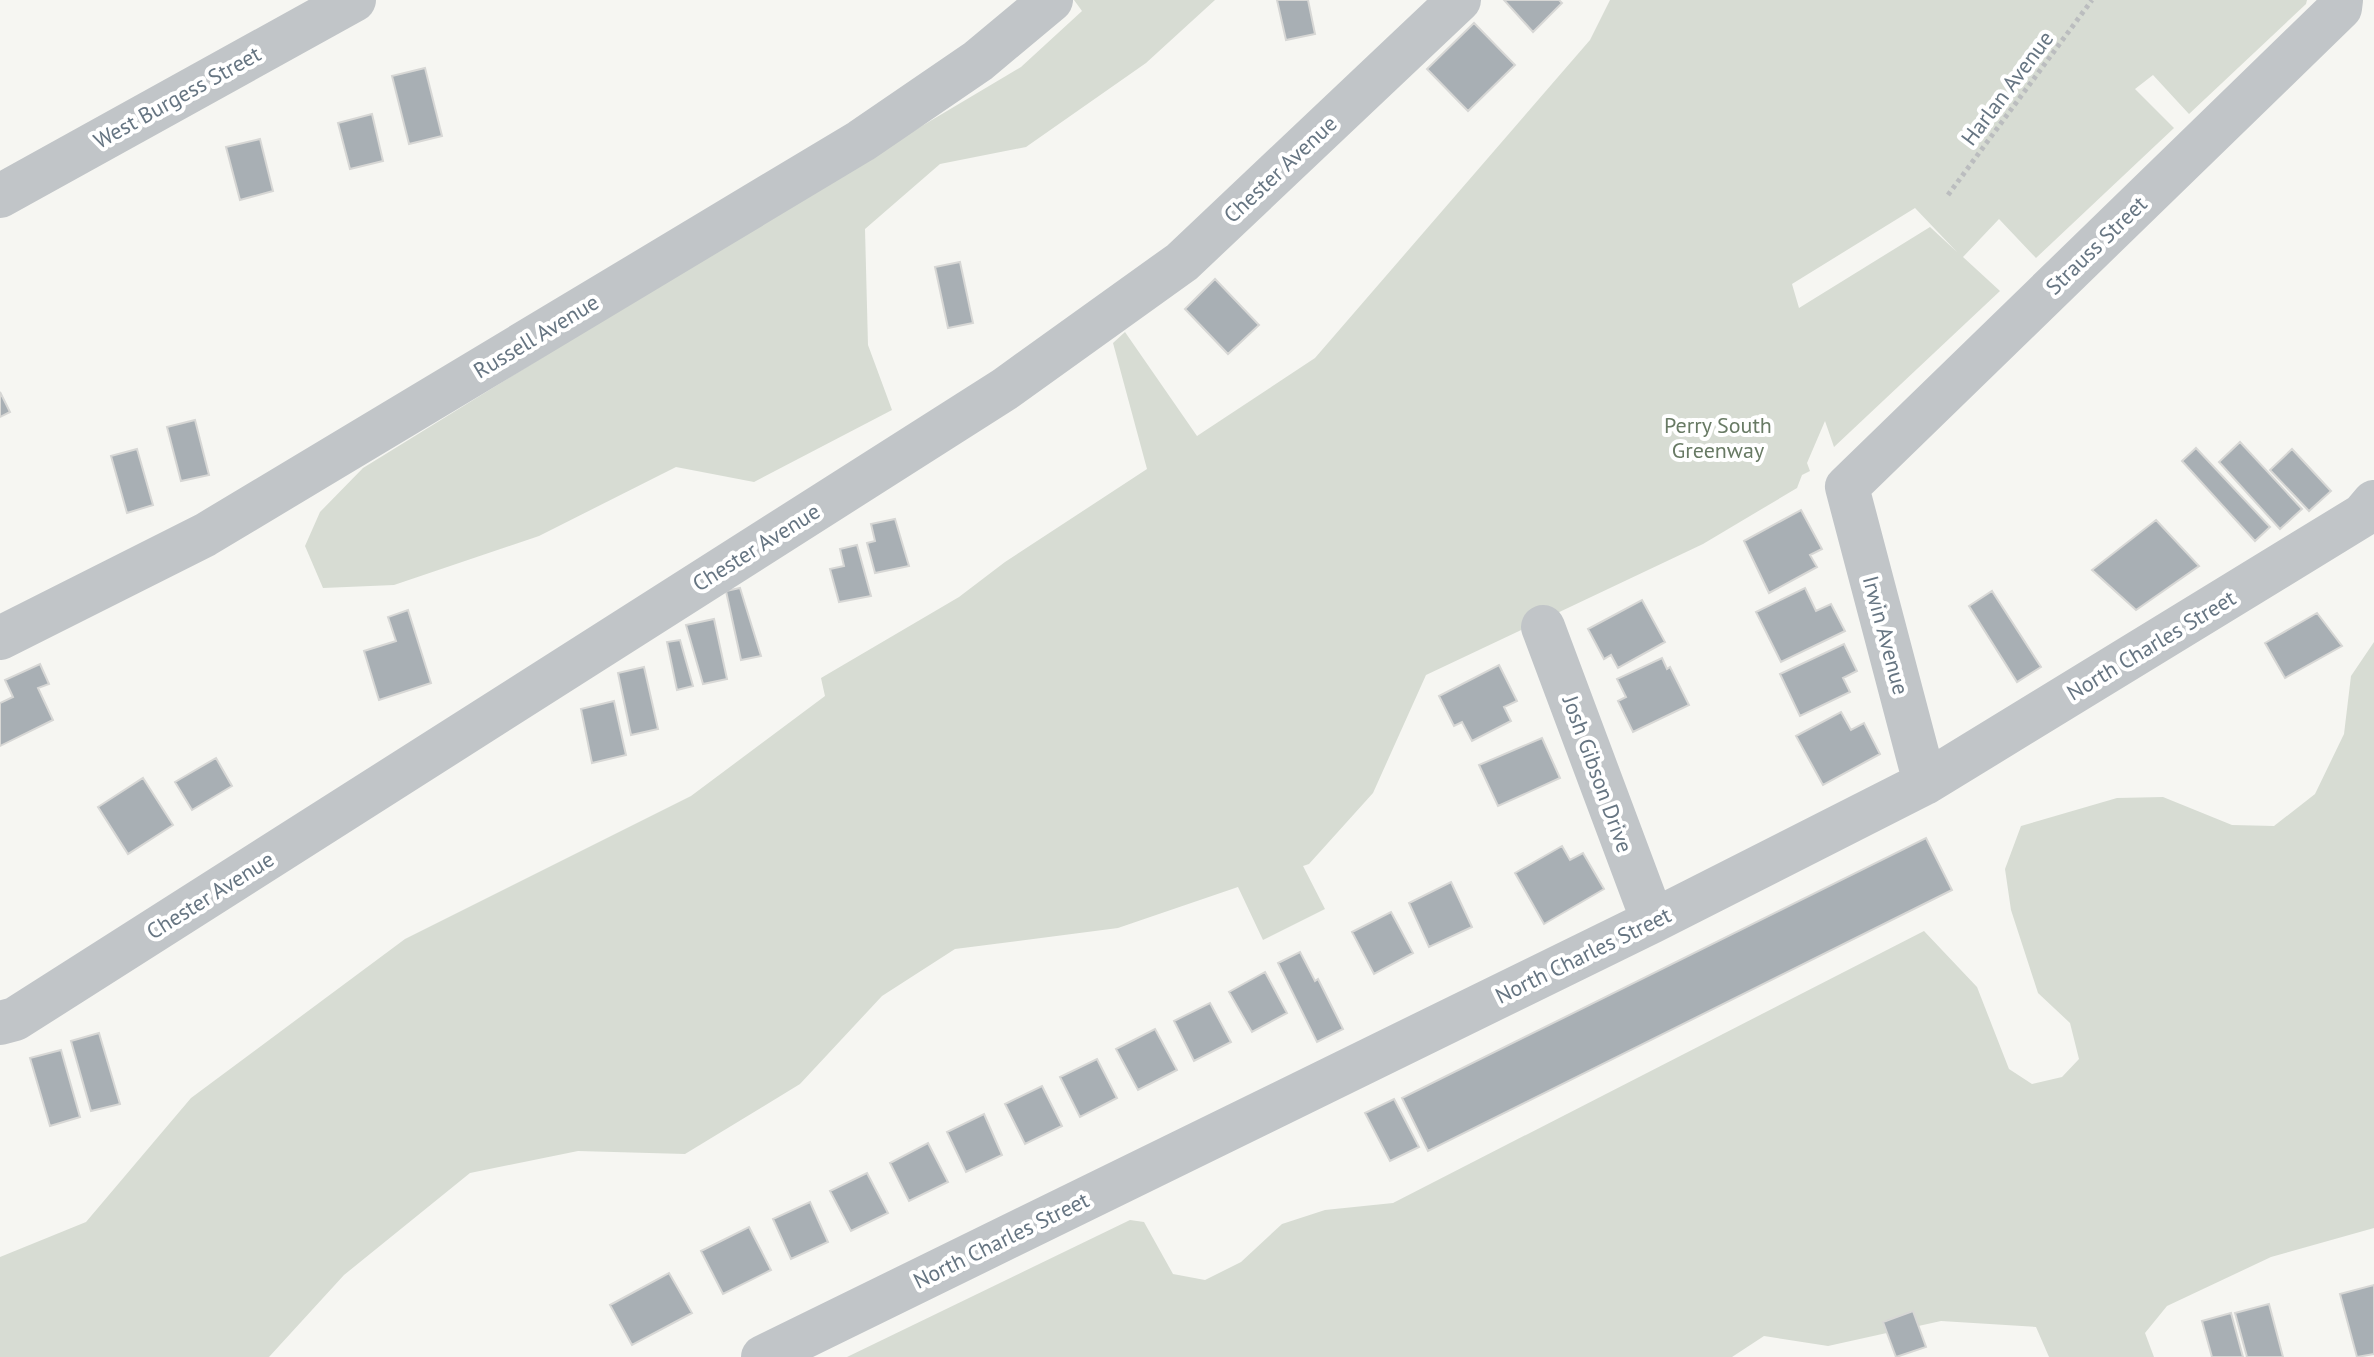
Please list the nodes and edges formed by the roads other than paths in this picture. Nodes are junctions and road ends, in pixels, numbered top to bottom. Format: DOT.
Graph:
graph roads {
  1 [pos="354,0"];
  2 [pos="1051,0"];
  3 [pos="1459,0"];
  4 [pos="2341,0"];
  5 [pos="0,196"];
  6 [pos="1847,487"];
  7 [pos="2370,514"];
  8 [pos="1543,627"];
  9 [pos="0,638"];
  10 [pos="1925,783"];
  11 [pos="1653,921"];
  12 [pos="0,1023"];
  13 [pos="763,1357"];
  1 -- 5 [label="street, West Burgess Street"];
  2 -- 9 [label="street, Russell Avenue"];
  3 -- 12 [label="street, Chester Avenue"];
  4 -- 6 [label="street, Strauss Street"];
  6 -- 10 [label="street, Irwin Avenue"];
  7 -- 10 [label="street, North Charles Street"];
  8 -- 11 [label="street, Josh Gibson Drive"];
  10 -- 11 [label="street, North Charles Street"];
  11 -- 13 [label="street, North Charles Street"];
}
